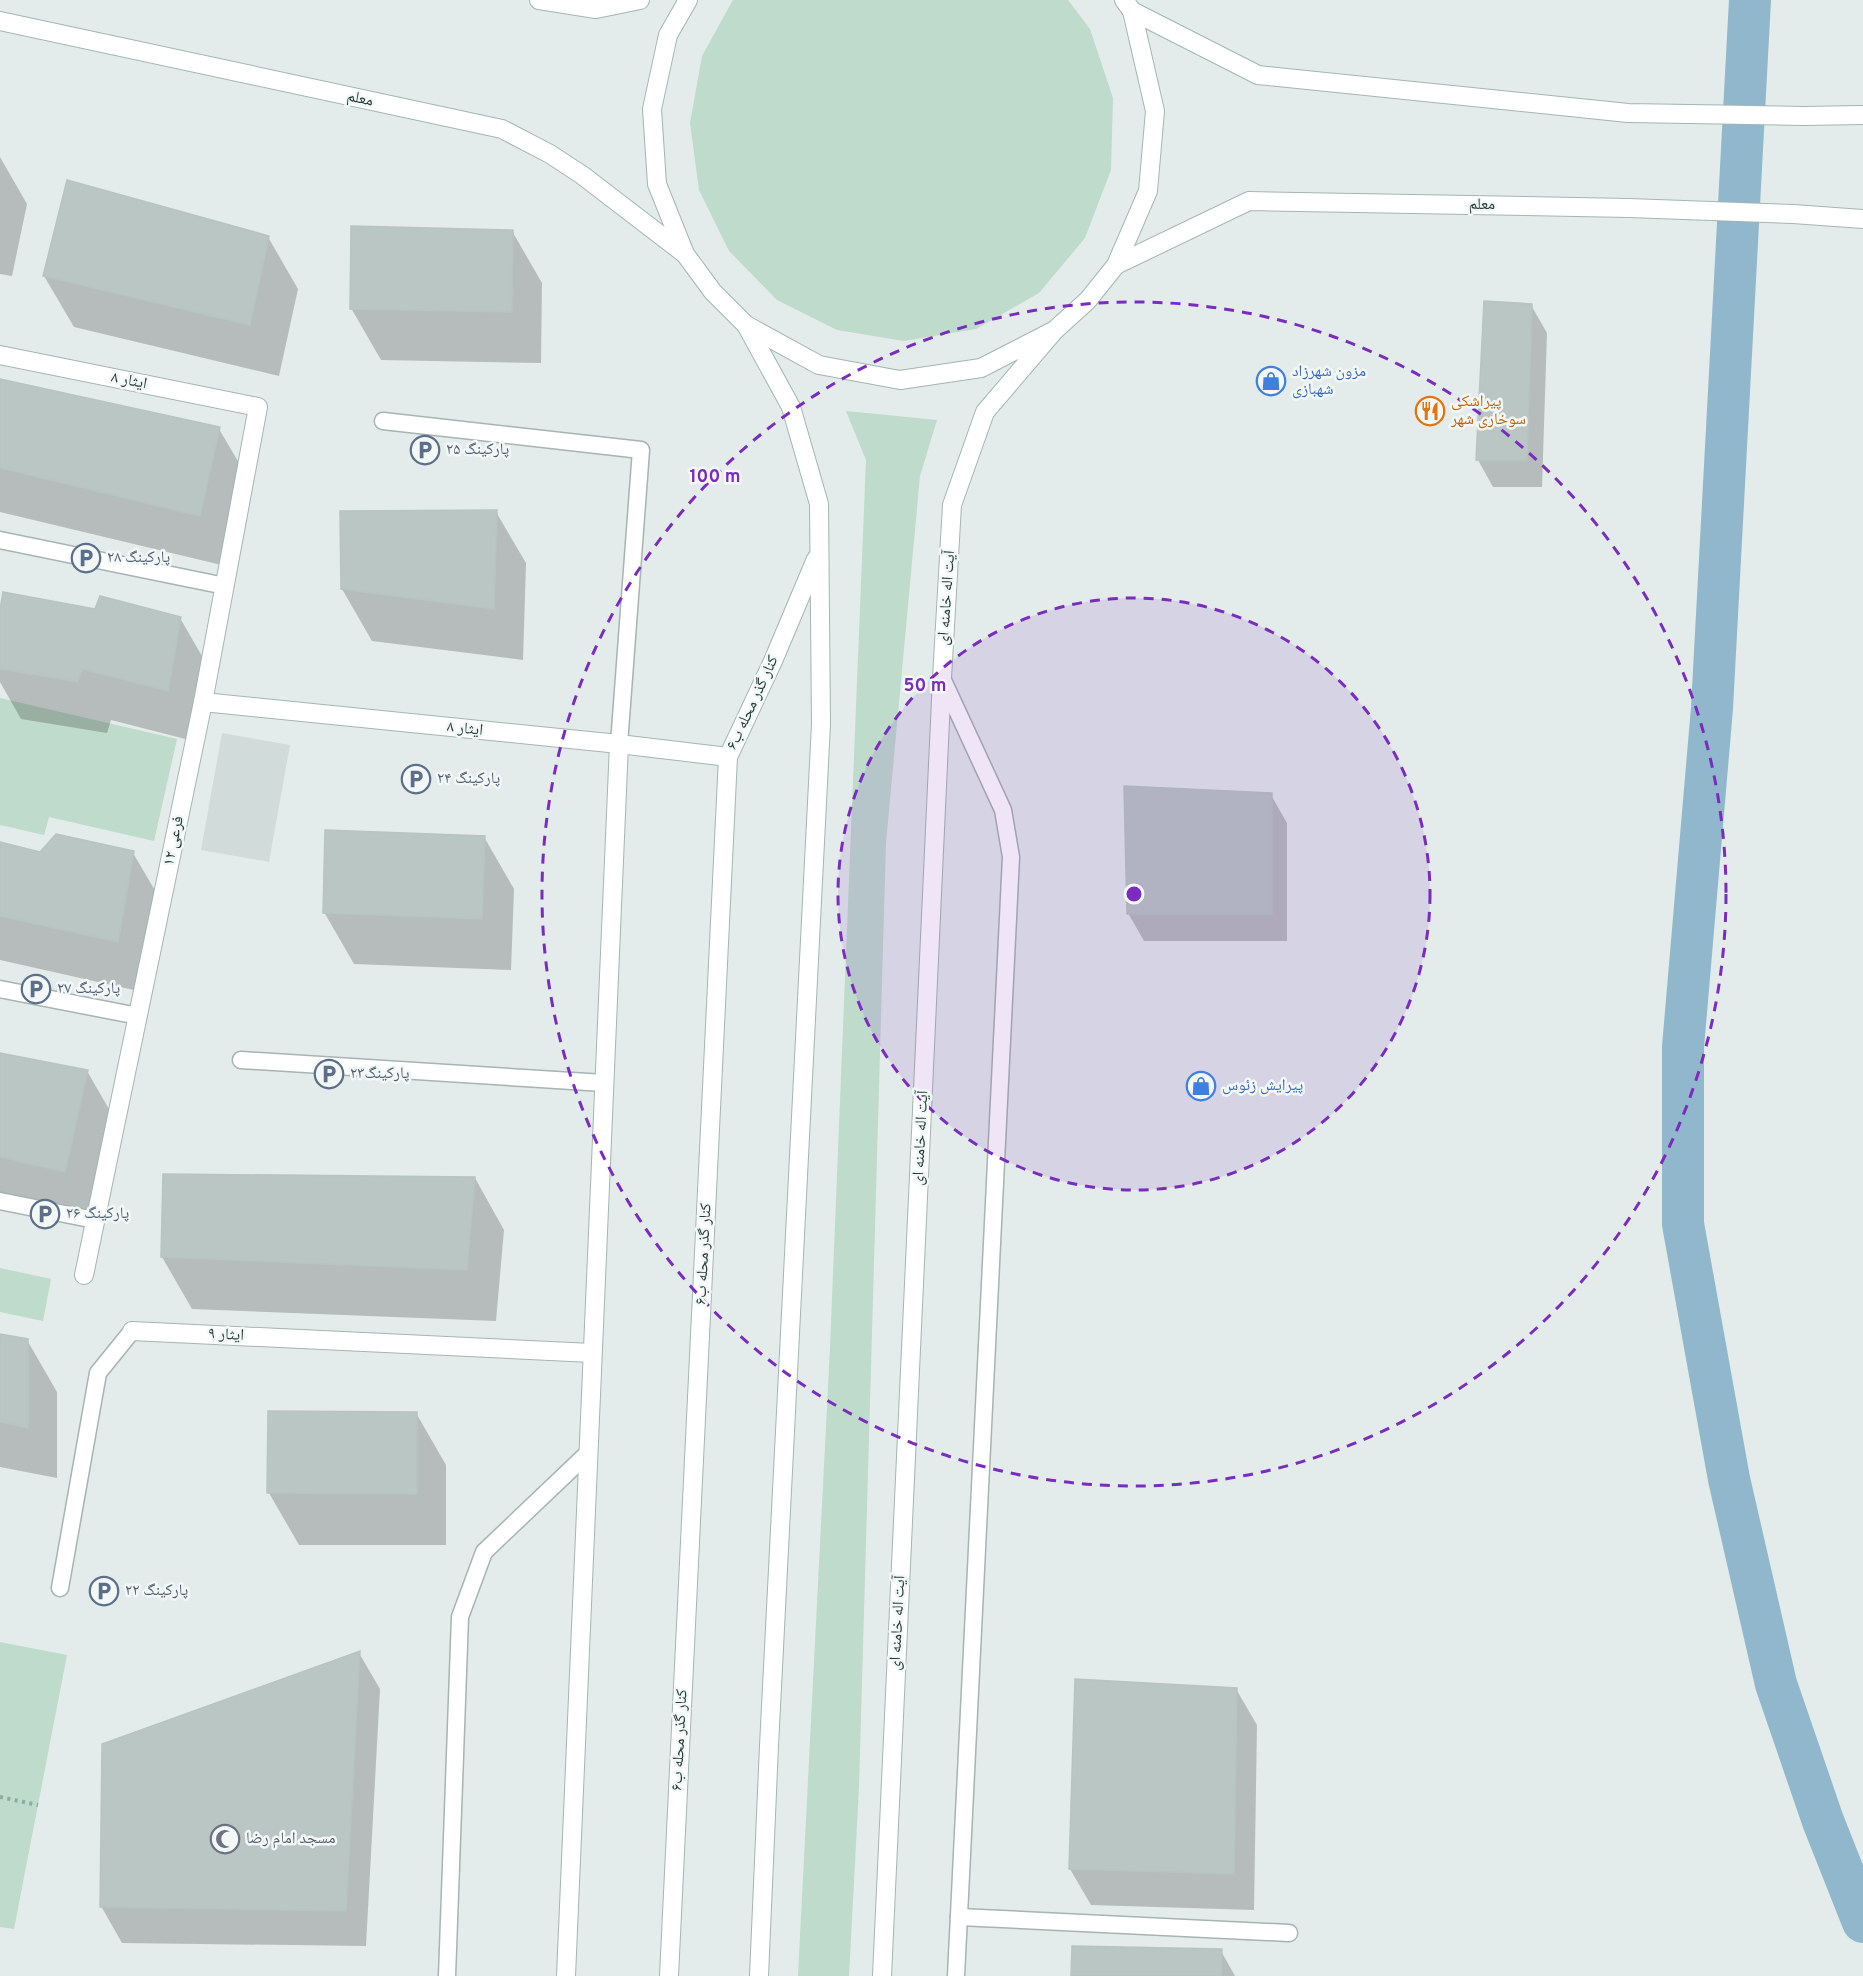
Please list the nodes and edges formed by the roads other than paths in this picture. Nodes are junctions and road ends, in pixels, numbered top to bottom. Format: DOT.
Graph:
graph roads {
  1 [pos="539,0"];
  2 [pos="640,0"];
  3 [pos="688,0"];
  4 [pos="1128,5"];
  5 [pos="0,21"];
  6 [pos="1863,115"];
  7 [pos="1863,219"];
  8 [pos="685,254"];
  9 [pos="1116,265"];
  10 [pos="746,325"];
  11 [pos="1055,330"];
  12 [pos="0,355"];
  13 [pos="258,407"];
  14 [pos="383,422"];
  15 [pos="0,540"];
  16 [pos="819,552"];
  17 [pos="225,586"];
  18 [pos="942,678"];
  19 [pos="203,702"];
  20 [pos="619,744"];
  21 [pos="728,757"];
  22 [pos="0,989"];
  23 [pos="138,1016"];
  24 [pos="241,1060"];
  25 [pos="604,1083"];
  26 [pos="0,1201"];
  27 [pos="95,1220"];
  28 [pos="84,1275"];
  29 [pos="132,1330"];
  30 [pos="592,1353"];
  31 [pos="588,1453"];
  32 [pos="60,1588"];
  33 [pos="959,1917"];
  34 [pos="1290,1933"];
  35 [pos="447,1976"];
  36 [pos="566,1976"];
  37 [pos="669,1976"];
  38 [pos="759,1976"];
  39 [pos="882,1976"];
  40 [pos="956,1976"];
  1 -- 2 [label="main road"];
  3 -- 8 [label="main road"];
  4 -- 6 [label="main road"];
  4 -- 9 [label="main road"];
  5 -- 8 [label="main road, معلم"];
  7 -- 9 [label="main road, معلم"];
  8 -- 10 [label="main road"];
  9 -- 11 [label="main road"];
  10 -- 11 [label="main road"];
  10 -- 16 [label="main road"];
  11 -- 18 [label="main road, آیت اله خامنه ای"];
  12 -- 13 [label="main road, ایثار ۸"];
  13 -- 17 [label="main road, فرعی ۱۲"];
  14 -- 20 [label="lane"];
  15 -- 17 [label="lane"];
  16 -- 21 [label="main road, کنار گذر محله ب۶"];
  16 -- 38 [label="main road"];
  17 -- 19 [label="main road, فرعی ۱۲"];
  18 -- 33 [label="lane"];
  18 -- 39 [label="main road, آیت اله خامنه ای"];
  19 -- 20 [label="main road, ایثار ۸"];
  19 -- 23 [label="main road, فرعی ۱۲"];
  20 -- 21 [label="main road, ایثار ۸"];
  20 -- 25 [label="main road"];
  21 -- 37 [label="main road, کنار گذر محله ب۶"];
  22 -- 23 [label="lane"];
  23 -- 27 [label="main road, فرعی ۱۲"];
  24 -- 25 [label="lane"];
  25 -- 30 [label="main road"];
  26 -- 27 [label="lane"];
  27 -- 28 [label="main road, فرعی ۱۲"];
  29 -- 30 [label="main road, ایثار ۹"];
  29 -- 32 [label="lane, ایثار ۹"];
  30 -- 31 [label="main road"];
  31 -- 35 [label="lane"];
  31 -- 36 [label="main road"];
  33 -- 34 [label="lane"];
  33 -- 40 [label="lane"];
}
